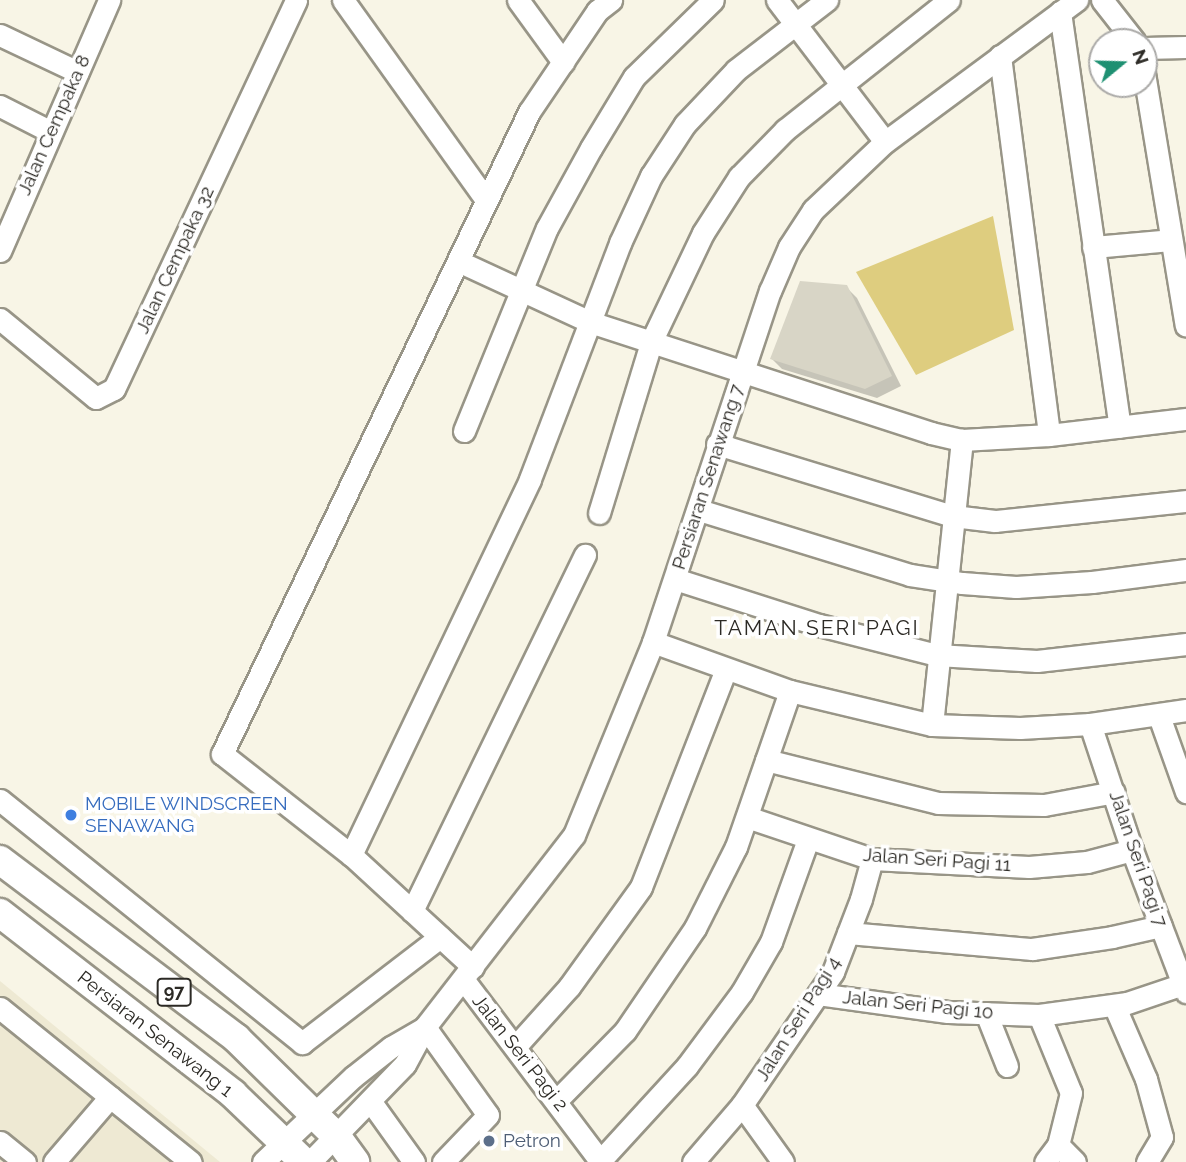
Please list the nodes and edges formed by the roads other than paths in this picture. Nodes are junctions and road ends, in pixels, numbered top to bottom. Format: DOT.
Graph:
graph roads {
  1 [pos="296,0"];
  2 [pos="343,0"];
  3 [pos="518,0"];
  4 [pos="611,0"];
  5 [pos="713,0"];
  6 [pos="777,0"];
  7 [pos="828,0"];
  8 [pos="949,0"];
  9 [pos="1102,0"];
  10 [pos="102,2"];
  11 [pos="1069,6"];
  12 [pos="795,24"];
  13 [pos="1124,28"];
  14 [pos="0,35"];
  15 [pos="1186,47"];
  16 [pos="1158,48"];
  17 [pos="999,55"];
  18 [pos="563,62"];
  19 [pos="78,72"];
  20 [pos="840,83"];
  21 [pos="1148,98"];
  22 [pos="0,106"];
  23 [pos="49,131"];
  24 [pos="885,142"];
  25 [pos="486,200"];
  26 [pos="1171,240"];
  27 [pos="1093,247"];
  28 [pos="0,251"];
  29 [pos="458,261"];
  30 [pos="522,290"];
  31 [pos="0,319"];
  32 [pos="590,322"];
  33 [pos="1186,326"];
  34 [pos="652,340"];
  35 [pos="742,372"];
  36 [pos="1186,419"];
  37 [pos="1120,427"];
  38 [pos="464,431"];
  39 [pos="1049,435"];
  40 [pos="962,440"];
  41 [pos="717,444"];
  42 [pos="1186,501"];
  43 [pos="699,510"];
  44 [pos="598,513"];
  45 [pos="953,516"];
  46 [pos="585,555"];
  47 [pos="1186,570"];
  48 [pos="675,579"];
  49 [pos="946,580"];
  50 [pos="653,642"];
  51 [pos="1186,644"];
  52 [pos="937,655"];
  53 [pos="726,669"];
  54 [pos="790,691"];
  55 [pos="1186,710"];
  56 [pos="1159,716"];
  57 [pos="1090,724"];
  58 [pos="932,725"];
  59 [pos="766,760"];
  60 [pos="1114,792"];
  61 [pos="1186,792"];
  62 [pos="0,800"];
  63 [pos="747,817"];
  64 [pos="808,839"];
  65 [pos="1132,850"];
  66 [pos="351,855"];
  67 [pos="872,859"];
  68 [pos="0,860"];
  69 [pos="412,911"];
  70 [pos="0,914"];
  71 [pos="1161,926"];
  72 [pos="848,933"];
  73 [pos="440,937"];
  74 [pos="468,973"];
  75 [pos="1184,988"];
  76 [pos="818,994"];
  77 [pos="1114,1005"];
  78 [pos="0,1008"];
  79 [pos="986,1013"];
  80 [pos="1039,1015"];
  81 [pos="425,1027"];
  82 [pos="515,1047"];
  83 [pos="1007,1066"];
  84 [pos="110,1097"];
  85 [pos="557,1100"];
  86 [pos="372,1102"];
  87 [pos="742,1105"];
  88 [pos="314,1113"];
  89 [pos="337,1137"];
  90 [pos="285,1141"];
  91 [pos="0,1142"];
  92 [pos="1051,1154"];
  93 [pos="601,1161"];
  94 [pos="25,1162"];
  95 [pos="54,1162"];
  96 [pos="191,1162"];
  97 [pos="262,1162"];
  98 [pos="304,1162"];
  99 [pos="310,1162"];
  100 [pos="355,1162"];
  101 [pos="414,1162"];
  102 [pos="443,1162"];
  103 [pos="693,1162"];
  104 [pos="783,1162"];
  105 [pos="1075,1162"];
  106 [pos="1147,1162"];
  1 -- 31 [label="street, Jalan Cempaka 32"];
  2 -- 25 [label="street"];
  3 -- 18 [label="street"];
  4 -- 18 [label="street"];
  5 -- 30 [label="street"];
  6 -- 12 [label="street"];
  7 -- 12 [label="street"];
  8 -- 20 [label="street"];
  9 -- 13 [label="street"];
  10 -- 19 [label="street, Jalan Cempaka 8"];
  11 -- 17 [label="street, Persiaran Senawang 7"];
  11 -- 27 [label="street"];
  12 -- 20 [label="street"];
  12 -- 32 [label="street"];
  14 -- 19 [label="street"];
  15 -- 16 [label="street"];
  17 -- 24 [label="street, Persiaran Senawang 7"];
  17 -- 39 [label="street"];
  18 -- 25 [label="street"];
  19 -- 23 [label="street, Jalan Cempaka 8"];
  20 -- 24 [label="street"];
  20 -- 34 [label="street"];
  21 -- 26 [label="street"];
  22 -- 23 [label="street"];
  23 -- 28 [label="street, Jalan Cempaka 8"];
  24 -- 35 [label="street, Persiaran Senawang 7"];
  25 -- 29 [label="street"];
  26 -- 27 [label="street"];
  26 -- 33 [label="street"];
  27 -- 37 [label="street"];
  29 -- 30 [label="street"];
  29 -- 66 [label="street, Jalan Seri Pagi 2"];
  30 -- 32 [label="street"];
  30 -- 38 [label="street"];
  32 -- 34 [label="street"];
  32 -- 66 [label="street"];
  34 -- 35 [label="street"];
  34 -- 44 [label="street"];
  35 -- 40 [label="street"];
  35 -- 41 [label="street, Persiaran Senawang 7"];
  36 -- 37 [label="street"];
  37 -- 39 [label="street"];
  39 -- 40 [label="street"];
  40 -- 45 [label="street"];
  41 -- 43 [label="street, Persiaran Senawang 7"];
  41 -- 45 [label="street"];
  42 -- 45 [label="street"];
  43 -- 48 [label="street, Persiaran Senawang 7"];
  43 -- 49 [label="street"];
  45 -- 49 [label="street"];
  46 -- 69 [label="street"];
  47 -- 49 [label="street"];
  48 -- 50 [label="street, Persiaran Senawang 7"];
  48 -- 52 [label="street"];
  49 -- 52 [label="street"];
  50 -- 53 [label="street"];
  50 -- 74 [label="street, Persiaran Senawang 7"];
  51 -- 52 [label="street"];
  52 -- 58 [label="street"];
  53 -- 54 [label="street"];
  53 -- 82 [label="street"];
  54 -- 58 [label="street"];
  54 -- 59 [label="street"];
  55 -- 56 [label="street"];
  56 -- 57 [label="street"];
  56 -- 61 [label="street"];
  57 -- 58 [label="street"];
  57 -- 60 [label="street, Jalan Seri Pagi 7"];
  59 -- 60 [label="street"];
  59 -- 63 [label="street"];
  60 -- 65 [label="street, Jalan Seri Pagi 7"];
  62 -- 73 [label="street"];
  63 -- 64 [label="street, Jalan Seri Pagi 11"];
  63 -- 85 [label="street"];
  64 -- 67 [label="street, Jalan Seri Pagi 11"];
  64 -- 93 [label="street"];
  65 -- 67 [label="street, Jalan Seri Pagi 11"];
  65 -- 71 [label="street, Jalan Seri Pagi 7"];
  66 -- 69 [label="street, Jalan Seri Pagi 2"];
  67 -- 72 [label="street, Jalan Seri Pagi 4"];
  68 -- 88 [label="main road, 97"];
  69 -- 73 [label="street, Jalan Seri Pagi 2"];
  70 -- 90 [label="main road, Persiaran Senawang 1 / 97"];
  71 -- 72 [label="street"];
  71 -- 75 [label="street, Jalan Seri Pagi 7"];
  72 -- 76 [label="street, Jalan Seri Pagi 4"];
  73 -- 74 [label="street, Jalan Seri Pagi 2"];
  74 -- 81 [label="street, Persiaran Senawang 7"];
  74 -- 82 [label="street, Jalan Seri Pagi 2"];
  75 -- 77 [label="street, Jalan Seri Pagi 10"];
  76 -- 79 [label="street, Jalan Seri Pagi 10"];
  76 -- 87 [label="street, Jalan Seri Pagi 4"];
  77 -- 80 [label="street, Jalan Seri Pagi 10"];
  77 -- 106 [label="street"];
  78 -- 84 [label="street"];
  79 -- 80 [label="street, Jalan Seri Pagi 10"];
  79 -- 83 [label="street"];
  80 -- 92 [label="street"];
  81 -- 86 [label="street"];
  81 -- 88 [label="street"];
  81 -- 102 [label="street"];
  82 -- 85 [label="street, Jalan Seri Pagi 2"];
  84 -- 95 [label="street"];
  84 -- 96 [label="street"];
  85 -- 93 [label="street, Jalan Seri Pagi 2"];
  86 -- 89 [label="street"];
  86 -- 101 [label="street"];
  87 -- 103 [label="street, Jalan Seri Pagi 4"];
  87 -- 104 [label="street"];
  88 -- 89 [label="main road, 97"];
  88 -- 90 [label="street"];
  89 -- 99 [label="street"];
  89 -- 100 [label="main road, 97"];
  90 -- 97 [label="street"];
  90 -- 98 [label="main road, Persiaran Senawang 1 / 97"];
  91 -- 94 [label="street"];
  92 -- 105 [label="street"];
}
